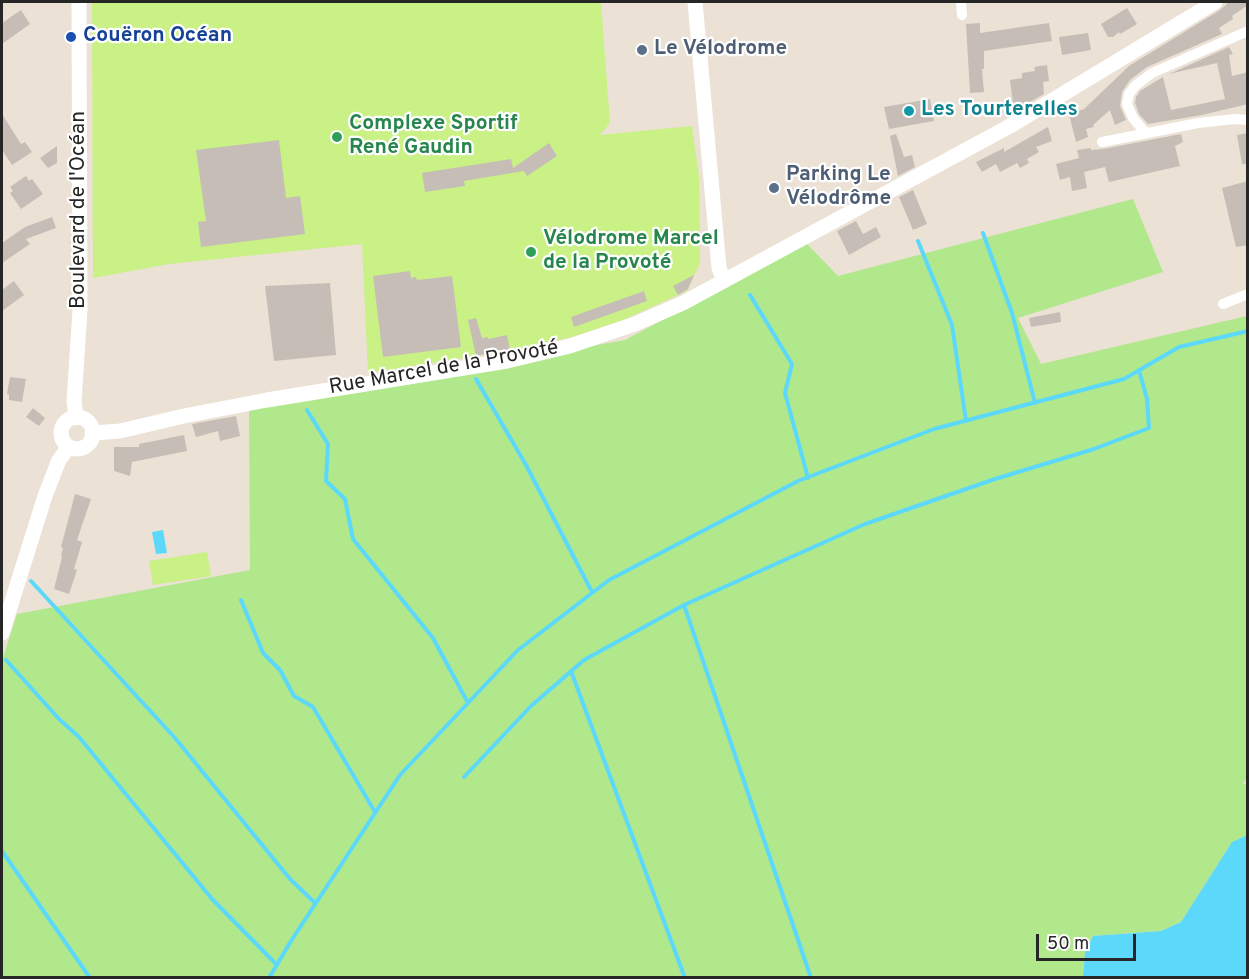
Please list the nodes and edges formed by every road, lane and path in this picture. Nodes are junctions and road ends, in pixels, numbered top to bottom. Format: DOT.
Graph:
graph roads {
  1 [pos="79,2"];
  2 [pos="695,2"];
  3 [pos="961,2"];
  4 [pos="1215,2"];
  5 [pos="962,15"];
  6 [pos="1248,31"];
  7 [pos="1248,120"];
  8 [pos="1148,133"];
  9 [pos="1102,142"];
  10 [pos="724,281"];
  11 [pos="1248,294"];
  12 [pos="1223,304"];
  13 [pos="76,418"];
  14 [pos="92,433"];
  15 [pos="69,447"];
  16 [pos="2,633"];
  1 -- 13 [label="main road, Boulevard de l'Océan"];
  2 -- 10 [label="main road"];
  3 -- 5 [label="street"];
  4 -- 10 [label="main road, Rue Marcel de la Provoté"];
  6 -- 8 [label="street"];
  7 -- 8 [label="street"];
  8 -- 9 [label="street"];
  10 -- 14 [label="main road, Rue Marcel de la Provoté"];
  11 -- 12 [label="street"];
  13 -- 14 [label="main road"];
  13 -- 15 [label="main road"];
  14 -- 15 [label="main road"];
  15 -- 16 [label="main road"];
}
